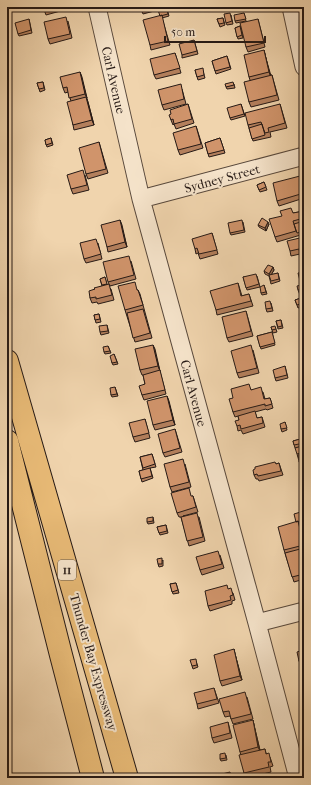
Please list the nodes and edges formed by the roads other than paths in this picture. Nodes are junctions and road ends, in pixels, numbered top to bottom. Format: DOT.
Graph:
graph roads {
  1 [pos="97,7"];
  2 [pos="290,7"];
  3 [pos="304,67"];
  4 [pos="304,156"];
  5 [pos="140,199"];
  6 [pos="7,361"];
  7 [pos="7,441"];
  8 [pos="304,611"];
  9 [pos="257,623"];
  10 [pos="93,778"];
  11 [pos="127,778"];
  12 [pos="298,778"];
  1 -- 5 [label="street, Carl Avenue"];
  2 -- 3 [label="street"];
  4 -- 5 [label="street, Sydney Street"];
  5 -- 9 [label="street, Carl Avenue"];
  6 -- 11 [label="highway, Thunder Bay Expressway / 11"];
  7 -- 10 [label="highway, 11"];
  8 -- 9 [label="street"];
  9 -- 12 [label="street, Carl Avenue"];
}
